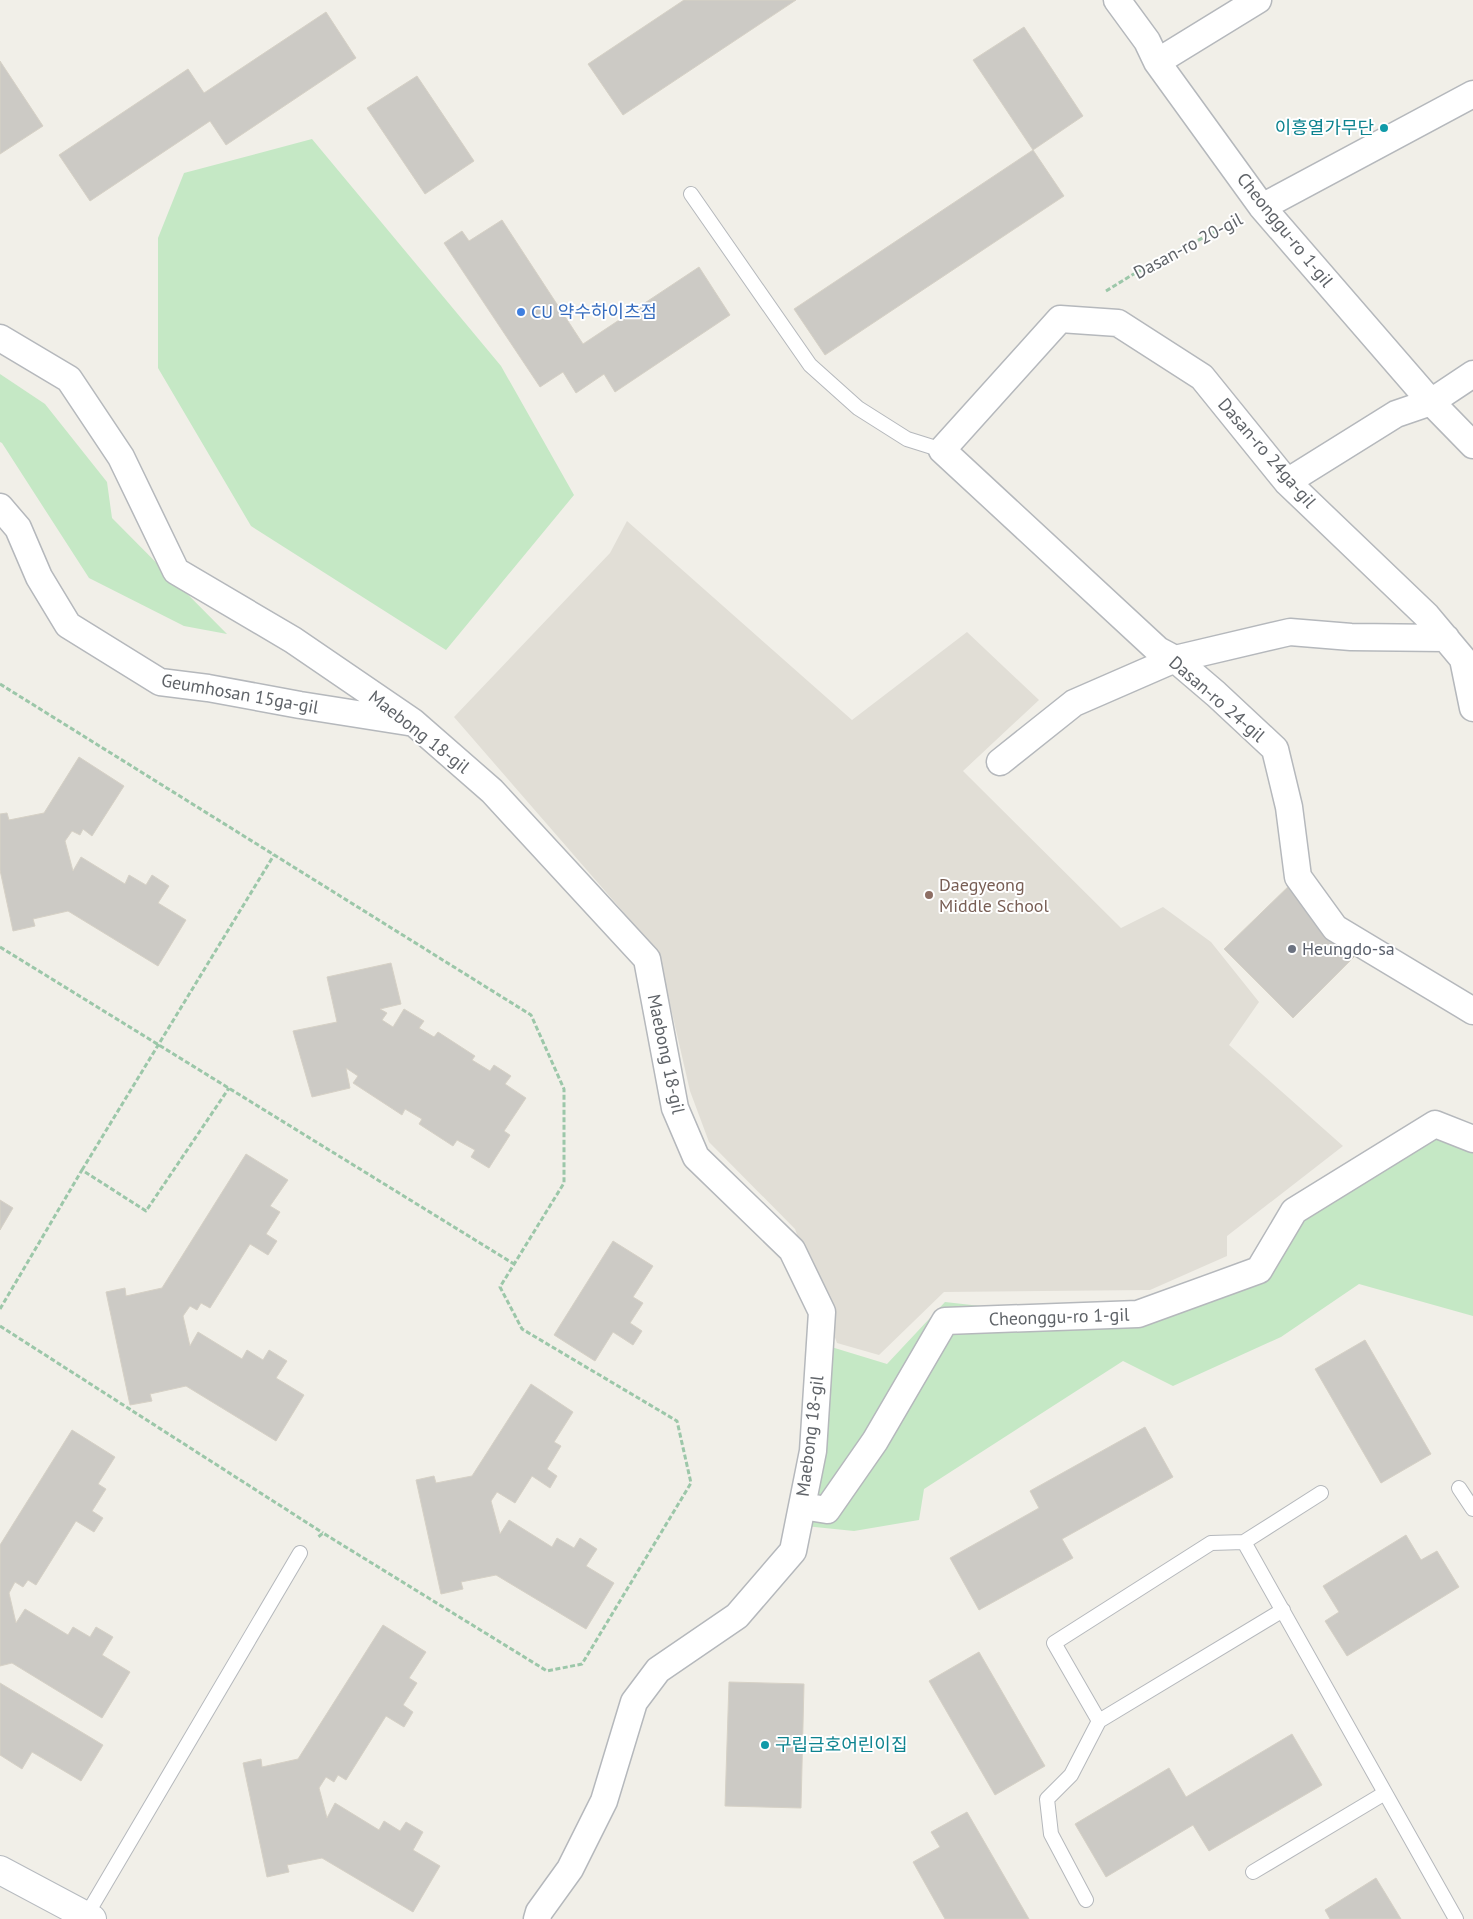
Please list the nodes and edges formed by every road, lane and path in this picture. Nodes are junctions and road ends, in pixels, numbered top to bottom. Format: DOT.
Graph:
graph roads {
  1 [pos="1117,0"];
  2 [pos="1258,0"];
  3 [pos="1157,62"];
  4 [pos="1473,94"];
  5 [pos="691,194"];
  6 [pos="1262,207"];
  7 [pos="1100,294"];
  8 [pos="0,338"];
  9 [pos="1473,374"];
  10 [pos="1431,402"];
  11 [pos="1473,445"];
  12 [pos="942,450"];
  13 [pos="1286,482"];
  14 [pos="0,507"];
  15 [pos="1446,638"];
  16 [pos="1175,660"];
  17 [pos="0,684"];
  18 [pos="1473,708"];
  19 [pos="413,722"];
  20 [pos="1000,762"];
  21 [pos="274,855"];
  22 [pos="0,947"];
  23 [pos="1473,1011"];
  24 [pos="158,1045"];
  25 [pos="229,1088"];
  26 [pos="1473,1138"];
  27 [pos="82,1170"];
  28 [pos="514,1264"];
  29 [pos="0,1309"];
  30 [pos="0,1326"];
  31 [pos="1460,1488"];
  32 [pos="1321,1492"];
  33 [pos="802,1506"];
  34 [pos="1473,1509"];
  35 [pos="322,1533"];
  36 [pos="1244,1542"];
  37 [pos="300,1554"];
  38 [pos="1283,1610"];
  39 [pos="1098,1721"];
  40 [pos="1385,1793"];
  41 [pos="0,1870"];
  42 [pos="1253,1872"];
  43 [pos="1086,1900"];
  44 [pos="89,1918"];
  45 [pos="537,1919"];
  46 [pos="1456,1919"];
  1 -- 3 [label="street, Cheonggu-ro 1-gil"];
  2 -- 3 [label="street"];
  3 -- 6 [label="street, Cheonggu-ro 1-gil"];
  4 -- 6 [label="street, Dasan-ro 20-gil"];
  5 -- 12 [label="lane"];
  6 -- 7 [label="path, Dasan-ro 20-gil"];
  6 -- 10 [label="street, Cheonggu-ro 1-gil"];
  8 -- 19 [label="street, Maebong 18-gil"];
  9 -- 10 [label="street"];
  10 -- 11 [label="street, Cheonggu-ro 1-gil"];
  10 -- 13 [label="street"];
  12 -- 13 [label="street, Dasan-ro 24ga-gil"];
  12 -- 16 [label="street, Dasan-ro 24-gil"];
  13 -- 15 [label="street, Dasan-ro 24ga-gil"];
  14 -- 19 [label="street, Geumhosan 15ga-gil"];
  15 -- 16 [label="street"];
  15 -- 18 [label="street, Dasan-ro 24ga-gil"];
  16 -- 20 [label="street"];
  16 -- 23 [label="street, Dasan-ro 24-gil"];
  17 -- 21 [label="path"];
  19 -- 33 [label="street, Maebong 18-gil"];
  21 -- 24 [label="path"];
  21 -- 28 [label="path"];
  22 -- 24 [label="path"];
  24 -- 25 [label="path"];
  24 -- 27 [label="path"];
  25 -- 27 [label="path"];
  25 -- 28 [label="path"];
  26 -- 33 [label="street, Cheonggu-ro 1-gil"];
  27 -- 29 [label="path"];
  28 -- 35 [label="path"];
  30 -- 35 [label="path"];
  31 -- 34 [label="lane"];
  32 -- 36 [label="lane"];
  33 -- 45 [label="street, Maebong 18-gil"];
  35 -- 37 [label="path"];
  36 -- 38 [label="lane"];
  36 -- 39 [label="lane"];
  37 -- 44 [label="lane"];
  38 -- 39 [label="lane"];
  38 -- 40 [label="lane"];
  39 -- 43 [label="lane"];
  40 -- 42 [label="lane"];
  40 -- 46 [label="lane"];
  41 -- 44 [label="main road"];
}
